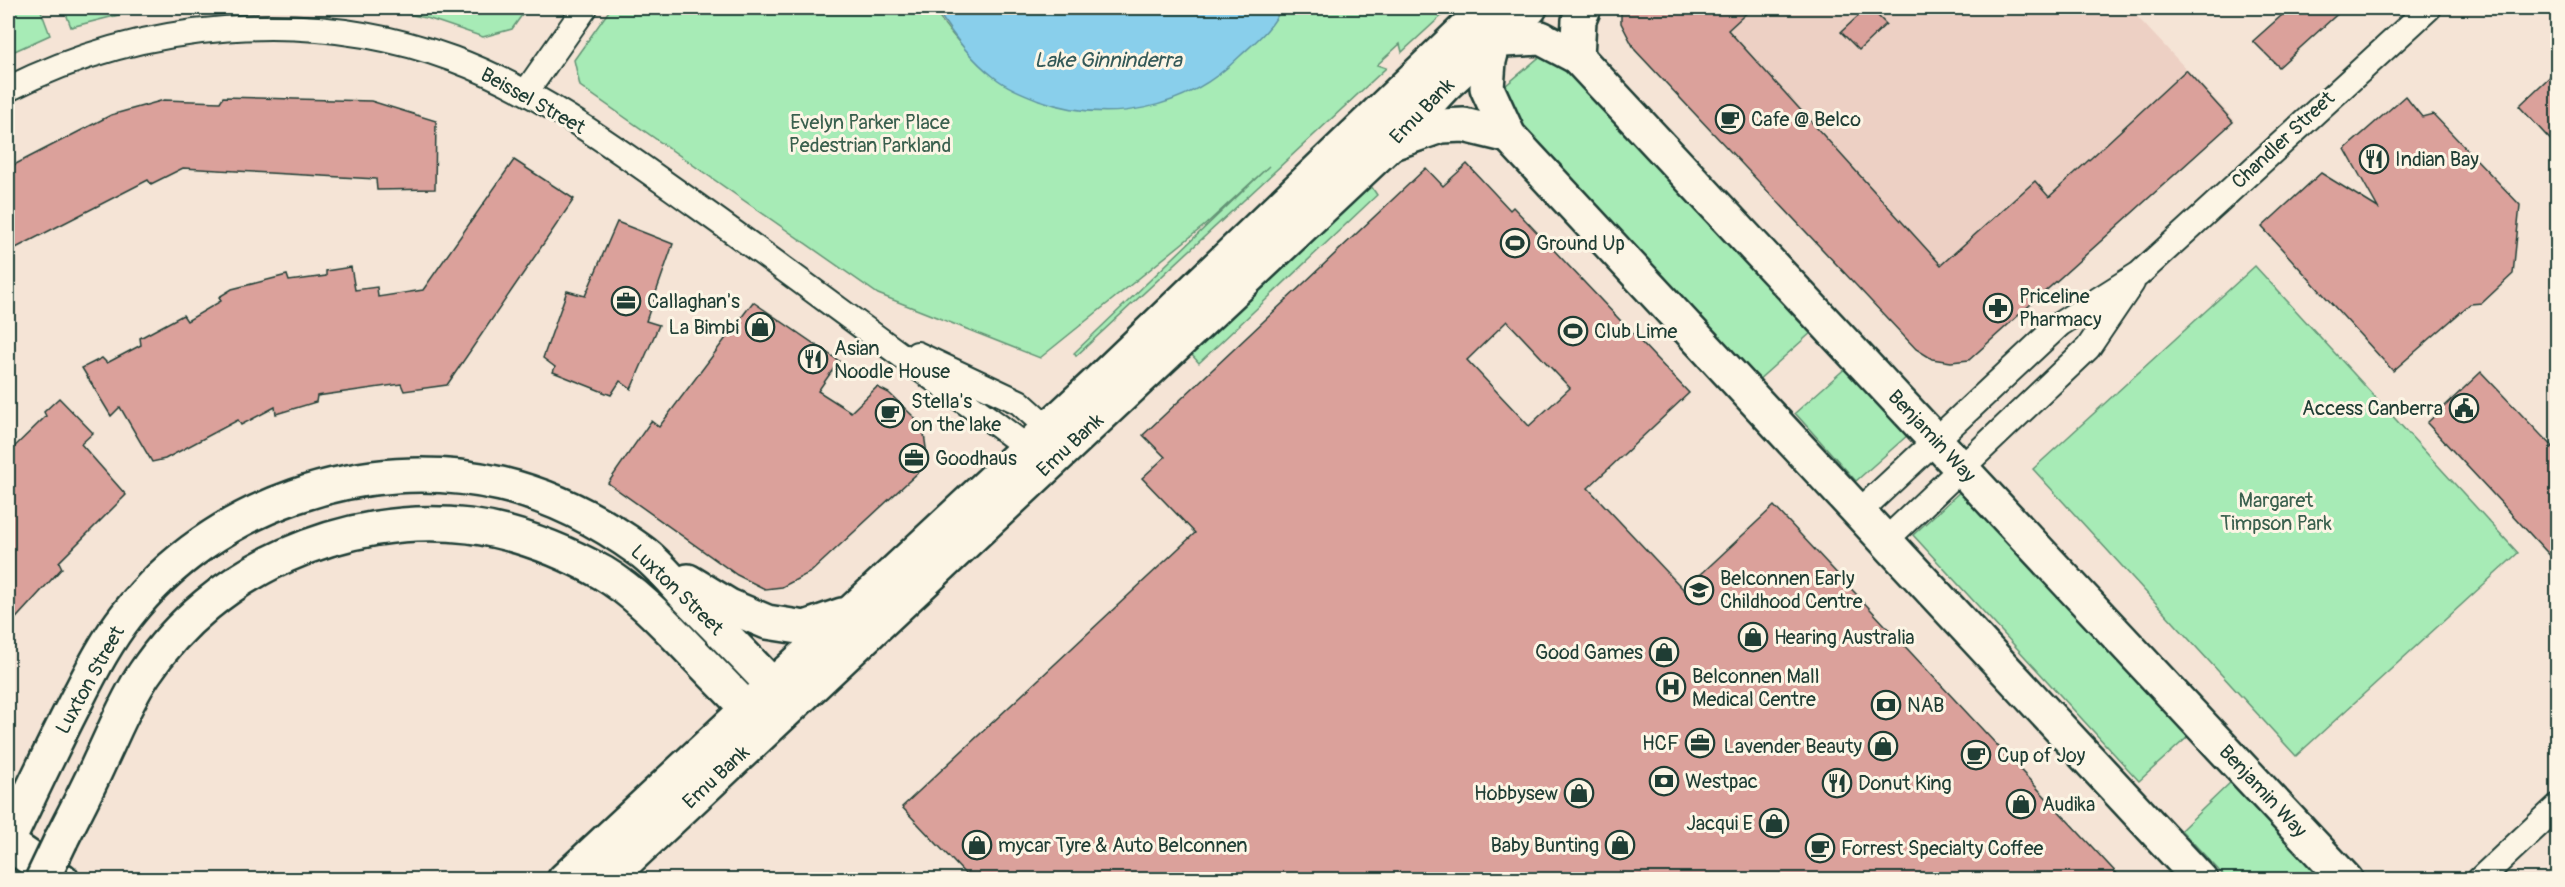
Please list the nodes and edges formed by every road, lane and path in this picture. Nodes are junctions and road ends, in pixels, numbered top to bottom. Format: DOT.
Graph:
graph roads {
  1 [pos="585,8"];
  2 [pos="1487,8"];
  3 [pos="1501,8"];
  4 [pos="1530,8"];
  5 [pos="1584,8"];
  6 [pos="2429,8"];
  7 [pos="1494,40"];
  8 [pos="1449,45"];
  9 [pos="1577,57"];
  10 [pos="8,89"];
  11 [pos="526,92"];
  12 [pos="1509,136"];
  13 [pos="1392,143"];
  14 [pos="2139,274"];
  15 [pos="866,330"];
  16 [pos="1935,440"];
  17 [pos="1048,447"];
  18 [pos="1961,468"];
  19 [pos="1859,512"];
  20 [pos="1886,540"];
  21 [pos="643,552"];
  22 [pos="850,613"];
  23 [pos="782,696"];
  24 [pos="757,719"];
  25 [pos="2558,806"];
  26 [pos="8,842"];
  27 [pos="42,879"];
  28 [pos="62,879"];
  29 [pos="564,879"];
  30 [pos="606,879"];
  31 [pos="2201,879"];
  32 [pos="2346,879"];
  33 [pos="2479,879"];
  1 -- 11 [label="street"];
  2 -- 8 [label="main road, Emu Bank"];
  3 -- 7 [label="main road"];
  4 -- 7 [label="main road, Emu Bank"];
  5 -- 9 [label="main road"];
  6 -- 14 [label="street, Chandler Street"];
  7 -- 8 [label="main road, Benjamin Way"];
  7 -- 9 [label="main road, Benjamin Way"];
  7 -- 12 [label="main road"];
  7 -- 13 [label="main road, Emu Bank"];
  8 -- 17 [label="main road, Emu Bank"];
  9 -- 16 [label="main road, Benjamin Way"];
  10 -- 11 [label="street, Beissel Street"];
  11 -- 15 [label="street, Beissel Street"];
  12 -- 13 [label="main road"];
  12 -- 19 [label="main road"];
  13 -- 17 [label="main road, Emu Bank"];
  14 -- 16 [label="street, Chandler Street"];
  14 -- 18 [label="street, Chandler Street"];
  15 -- 17 [label="street, Beissel Street"];
  15 -- 17 [label="street, Beissel Street"];
  16 -- 18 [label="main road, Benjamin Way"];
  16 -- 19 [label="street, Chandler Street"];
  17 -- 22 [label="main road, Emu Bank"];
  17 -- 23 [label="main road, Emu Bank"];
  18 -- 20 [label="street, Chandler Street"];
  18 -- 32 [label="main road, Benjamin Way"];
  19 -- 20 [label="main road"];
  20 -- 31 [label="main road"];
  21 -- 22 [label="main road"];
  21 -- 23 [label="main road, Luxton Street"];
  21 -- 26 [label="main road, Luxton Street"];
  22 -- 23 [label="main road, Emu Bank"];
  23 -- 24 [label="main road, Emu Bank"];
  24 -- 27 [label="main road, Luxton Street, bridge"];
  24 -- 29 [label="main road, Emu Bank"];
  24 -- 30 [label="main road, Emu Bank"];
  25 -- 33 [label="street"];
  26 -- 28 [label="main road"];
}
